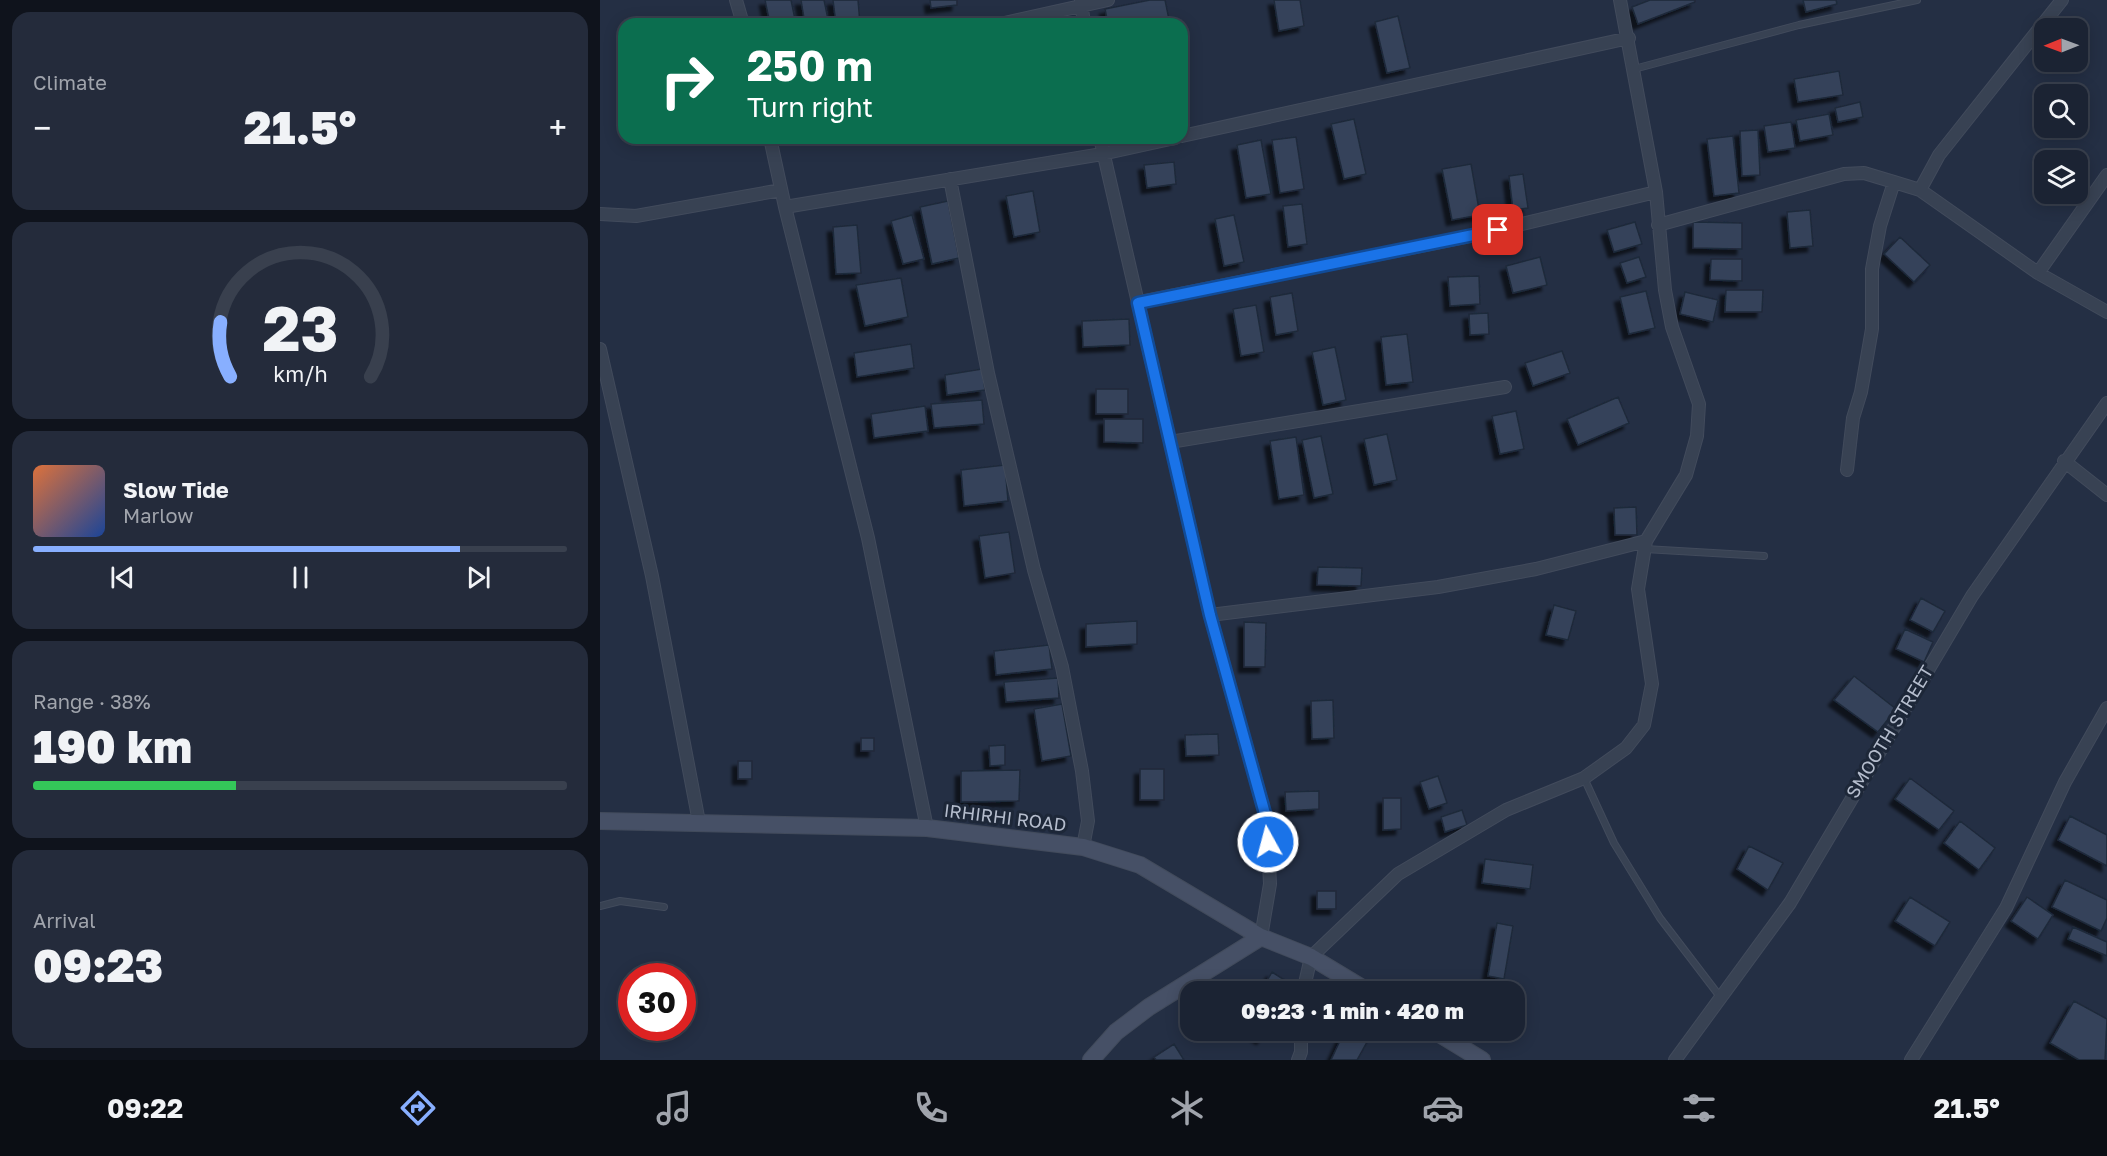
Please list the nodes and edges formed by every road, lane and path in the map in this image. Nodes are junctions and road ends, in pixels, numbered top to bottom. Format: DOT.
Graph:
graph roads {
  1 [pos="736,0"];
  2 [pos="1108,0"];
  3 [pos="1620,0"];
  4 [pos="1917,0"];
  5 [pos="2062,0"];
  6 [pos="1081,4"];
  7 [pos="741,18"];
  8 [pos="1024,18"];
  9 [pos="1629,38"];
  10 [pos="1634,69"];
  11 [pos="1188,135"];
  12 [pos="771,144"];
  13 [pos="1101,144"];
  14 [pos="1148,144"];
  15 [pos="1102,154"];
  16 [pos="2107,175"];
  17 [pos="950,179"];
  18 [pos="1894,182"];
  19 [pos="782,190"];
  20 [pos="1920,190"];
  21 [pos="1656,192"];
  22 [pos="785,207"];
  23 [pos="600,214"];
  24 [pos="1658,225"];
  25 [pos="2038,273"];
  26 [pos="1138,303"];
  27 [pos="2107,312"];
  28 [pos="600,349"];
  29 [pos="1505,387"];
  30 [pos="2107,404"];
  31 [pos="1170,442"];
  32 [pos="2064,461"];
  33 [pos="1847,470"];
  34 [pos="2107,495"];
  35 [pos="1645,545"];
  36 [pos="1764,556"];
  37 [pos="1210,615"];
  38 [pos="2107,708"];
  39 [pos="1584,778"];
  40 [pos="600,821"];
  41 [pos="699,822"];
  42 [pos="927,828"];
  43 [pos="1083,847"];
  44 [pos="600,906"];
  45 [pos="664,907"];
  46 [pos="1261,937"];
  47 [pos="1311,957"];
  48 [pos="1306,981"];
  49 [pos="1351,981"];
  50 [pos="1722,998"];
  51 [pos="1301,1041"];
  52 [pos="1451,1041"];
  53 [pos="1091,1060"];
  54 [pos="1298,1060"];
  55 [pos="1482,1060"];
  56 [pos="1675,1060"];
  57 [pos="1911,1060"];
  1 -- 7 [label="street"];
  2 -- 6 [label="street"];
  3 -- 9 [label="street"];
  4 -- 10 [label="lane"];
  5 -- 20 [label="street"];
  6 -- 8 [label="street"];
  9 -- 10 [label="street"];
  9 -- 11 [label="street"];
  10 -- 21 [label="street"];
  12 -- 19 [label="street"];
  13 -- 15 [label="street"];
  14 -- 15 [label="street"];
  15 -- 17 [label="street"];
  15 -- 26 [label="street"];
  16 -- 25 [label="street"];
  17 -- 22 [label="street"];
  17 -- 43 [label="street"];
  18 -- 20 [label="street"];
  18 -- 24 [label="street"];
  18 -- 33 [label="street"];
  19 -- 22 [label="street"];
  19 -- 23 [label="street"];
  20 -- 25 [label="street"];
  21 -- 24 [label="street"];
  21 -- 26 [label="street"];
  22 -- 42 [label="street"];
  24 -- 35 [label="street"];
  25 -- 27 [label="street"];
  26 -- 31 [label="street"];
  28 -- 41 [label="street"];
  29 -- 31 [label="street"];
  30 -- 32 [label="street, SMOOTH STREET"];
  31 -- 37 [label="street"];
  32 -- 34 [label="street"];
  32 -- 50 [label="street, SMOOTH STREET"];
  35 -- 36 [label="lane"];
  35 -- 37 [label="street"];
  35 -- 39 [label="street"];
  37 -- 46 [label="street"];
  38 -- 57 [label="street"];
  39 -- 47 [label="street"];
  39 -- 50 [label="lane"];
  40 -- 41 [label="street, IRHIRHI ROAD"];
  41 -- 42 [label="street, IRHIRHI ROAD"];
  42 -- 43 [label="street, IRHIRHI ROAD"];
  43 -- 46 [label="street, IRHIRHI ROAD"];
  44 -- 45 [label="lane"];
  46 -- 47 [label="street, IRHIRHI ROAD"];
  46 -- 53 [label="street"];
  47 -- 48 [label="street"];
  47 -- 49 [label="street, IRHIRHI ROAD"];
  50 -- 56 [label="street, SMOOTH STREET"];
  51 -- 54 [label="street"];
  52 -- 55 [label="street"];
}
